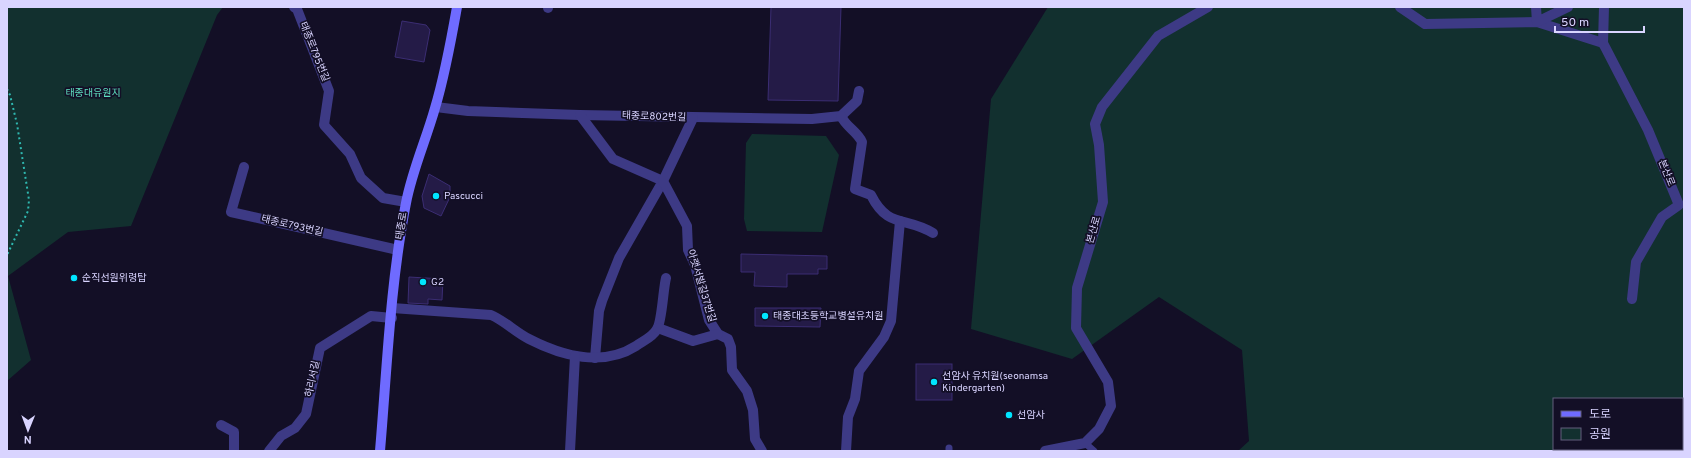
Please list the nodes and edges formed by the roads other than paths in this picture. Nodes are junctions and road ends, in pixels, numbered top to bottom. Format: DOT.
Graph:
graph roads {
  1 [pos="294,7"];
  2 [pos="457,7"];
  3 [pos="1208,7"];
  4 [pos="1400,7"];
  5 [pos="1536,7"];
  6 [pos="1568,7"];
  7 [pos="1604,7"];
  8 [pos="1537,22"];
  9 [pos="1603,42"];
  10 [pos="859,91"];
  11 [pos="436,107"];
  12 [pos="580,115"];
  13 [pos="841,116"];
  14 [pos="693,118"];
  15 [pos="244,167"];
  16 [pos="663,181"];
  17 [pos="406,202"];
  18 [pos="900,221"];
  19 [pos="933,233"];
  20 [pos="398,250"];
  21 [pos="666,278"];
  22 [pos="1632,299"];
  23 [pos="392,313"];
  24 [pos="658,328"];
  25 [pos="718,334"];
  26 [pos="575,356"];
  27 [pos="595,358"];
  28 [pos="221,425"];
  29 [pos="1085,443"];
  30 [pos="234,451"];
  31 [pos="269,451"];
  32 [pos="380,451"];
  33 [pos="570,451"];
  34 [pos="762,451"];
  35 [pos="846,451"];
  36 [pos="1045,451"];
  37 [pos="1094,451"];
  1 -- 17 [label="street, 태종로795번길"];
  2 -- 11 [label="main road, 태종로"];
  3 -- 29 [label="street, 본산로"];
  4 -- 8 [label="street"];
  5 -- 8 [label="street"];
  6 -- 8 [label="street"];
  7 -- 9 [label="street, 본산로"];
  8 -- 9 [label="street"];
  9 -- 22 [label="street, 본산로"];
  10 -- 13 [label="street"];
  11 -- 12 [label="street, 태종로802번길"];
  11 -- 17 [label="main road, 태종로"];
  12 -- 14 [label="street, 태종로802번길"];
  12 -- 16 [label="street"];
  13 -- 14 [label="street, 태종로802번길"];
  13 -- 18 [label="street"];
  14 -- 16 [label="street"];
  15 -- 20 [label="street, 태종로793번길"];
  16 -- 25 [label="street, 아랫서발길37번길"];
  16 -- 27 [label="street"];
  17 -- 20 [label="main road, 태종로"];
  18 -- 19 [label="street"];
  18 -- 35 [label="street"];
  20 -- 23 [label="main road, 태종로"];
  21 -- 24 [label="street"];
  23 -- 26 [label="street, 하리서길"];
  23 -- 31 [label="street, 하리서길"];
  23 -- 32 [label="main road, 태종로"];
  24 -- 25 [label="street"];
  24 -- 27 [label="street, 하리서길"];
  25 -- 34 [label="street, 아랫서발길37번길"];
  26 -- 27 [label="street, 하리서길"];
  26 -- 33 [label="street"];
  28 -- 30 [label="street"];
  29 -- 36 [label="street"];
  29 -- 37 [label="lane"];
}
